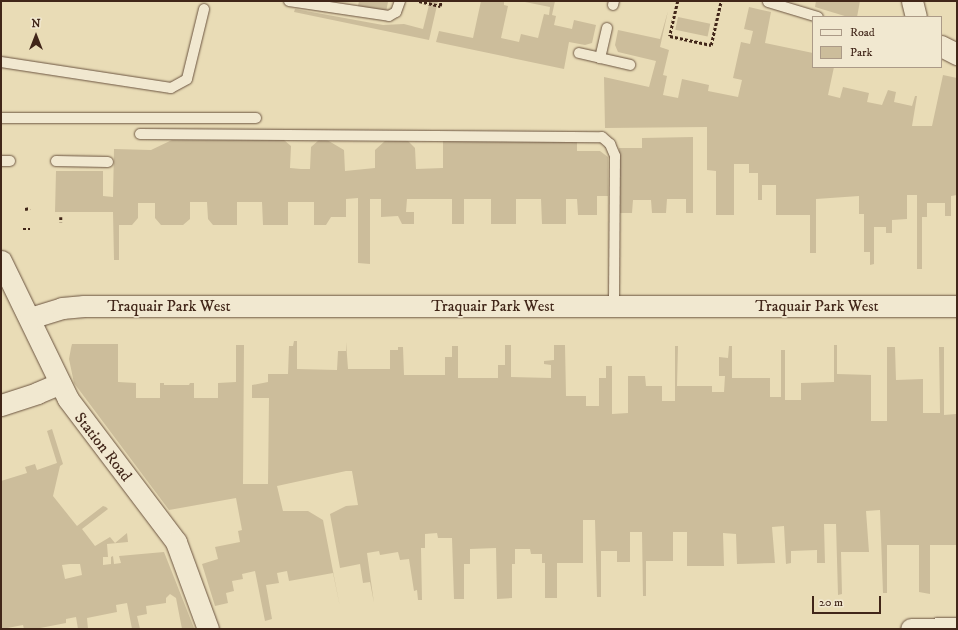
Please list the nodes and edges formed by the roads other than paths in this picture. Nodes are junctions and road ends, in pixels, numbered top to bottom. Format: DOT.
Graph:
graph roads {
  1 [pos="290,1"];
  2 [pos="400,1"];
  3 [pos="912,1"];
  4 [pos="768,2"];
  5 [pos="204,9"];
  6 [pos="815,16"];
  7 [pos="916,16"];
  8 [pos="607,28"];
  9 [pos="942,46"];
  10 [pos="579,54"];
  11 [pos="957,54"];
  12 [pos="600,58"];
  13 [pos="1,62"];
  14 [pos="630,65"];
  15 [pos="1,118"];
  16 [pos="256,118"];
  17 [pos="140,134"];
  18 [pos="56,161"];
  19 [pos="108,162"];
  20 [pos="1,261"];
  21 [pos="614,306"];
  22 [pos="957,306"];
  23 [pos="30,318"];
  24 [pos="60,383"];
  25 [pos="1,405"];
  26 [pos="957,628"];
  27 [pos="208,629"];
  28 [pos="911,629"];
  1 -- 2 [label="lane"];
  3 -- 7 [label="street"];
  4 -- 6 [label="lane"];
  5 -- 13 [label="lane"];
  8 -- 12 [label="lane"];
  9 -- 11 [label="street"];
  10 -- 12 [label="lane"];
  12 -- 14 [label="lane"];
  15 -- 16 [label="lane"];
  17 -- 21 [label="lane"];
  18 -- 19 [label="lane"];
  20 -- 23 [label="street, Station Road"];
  21 -- 22 [label="street, Traquair Park West"];
  21 -- 23 [label="street, Traquair Park West"];
  23 -- 24 [label="street, Station Road"];
  24 -- 25 [label="street"];
  24 -- 27 [label="street, Station Road"];
  26 -- 28 [label="street"];
}
